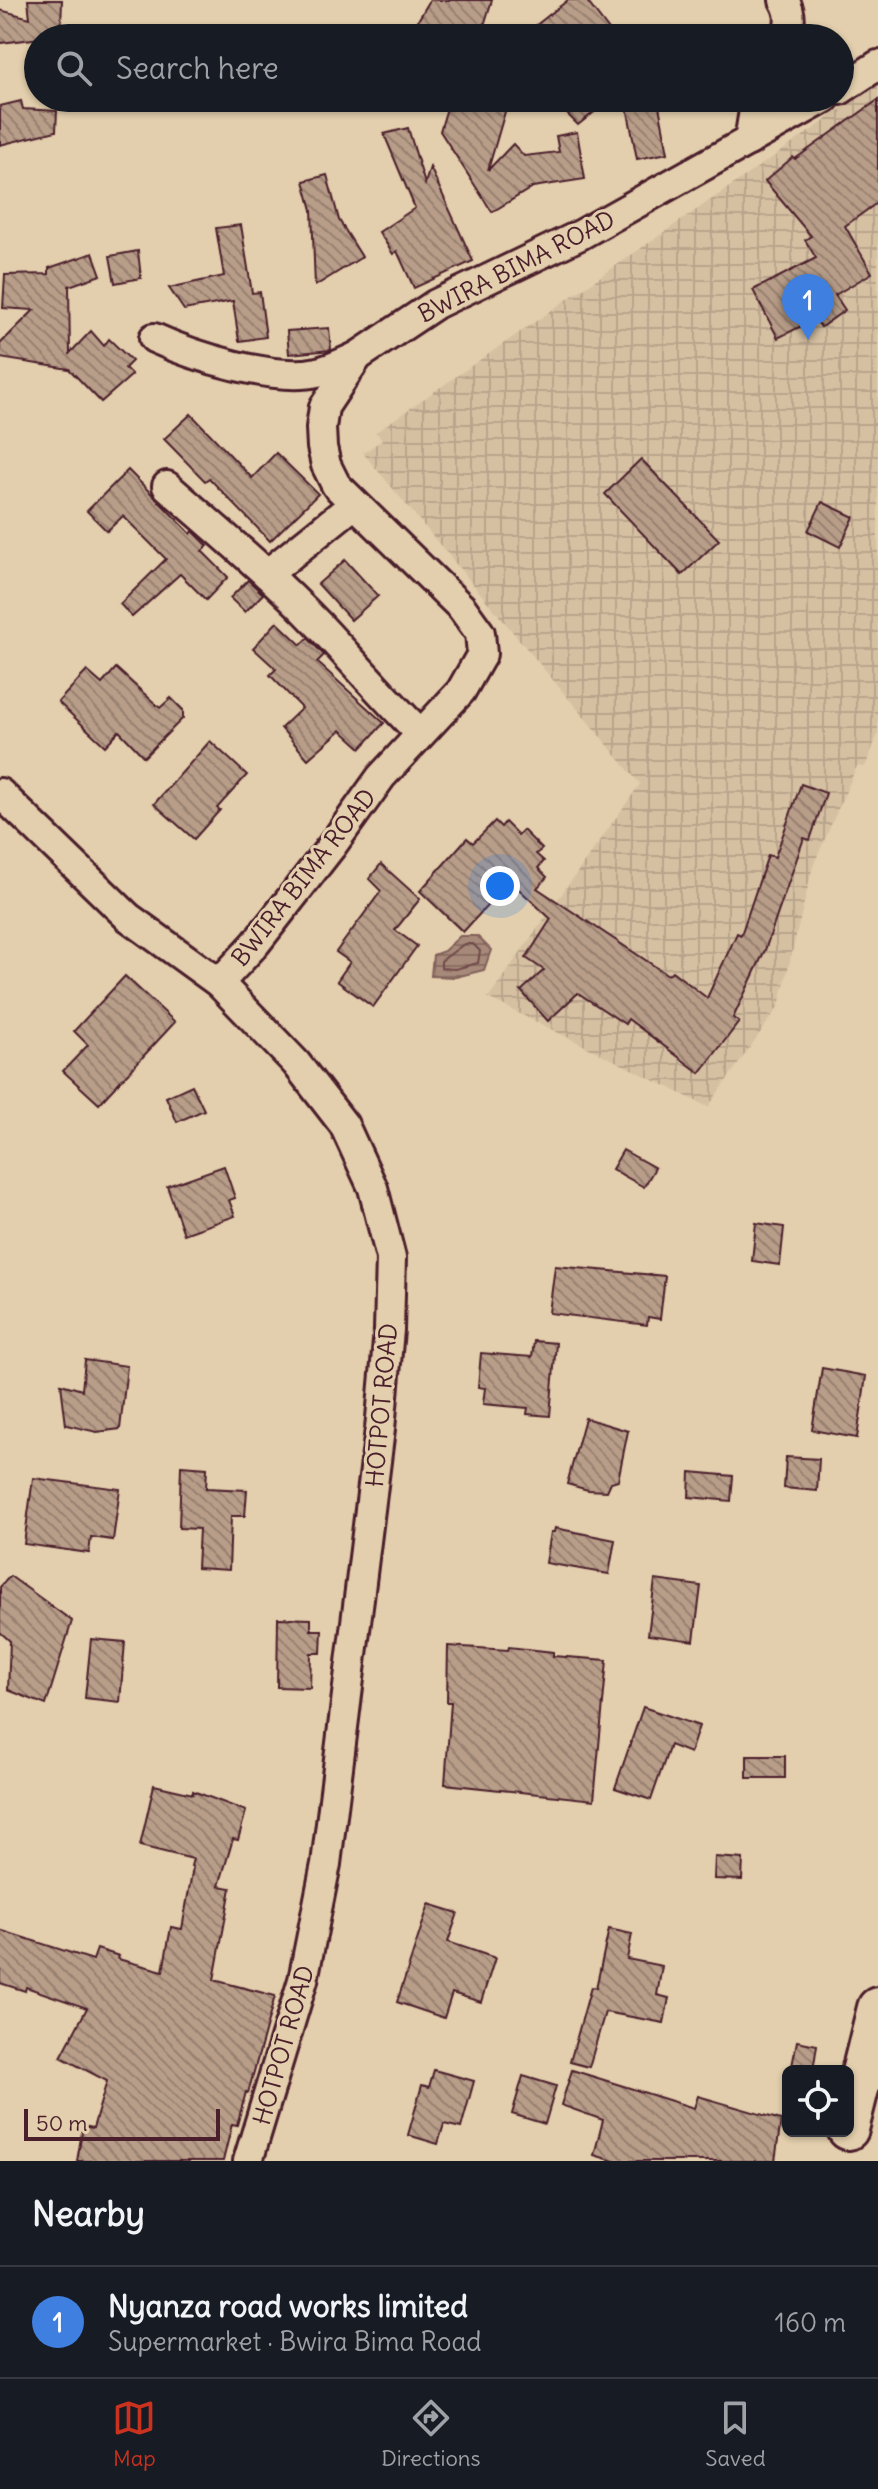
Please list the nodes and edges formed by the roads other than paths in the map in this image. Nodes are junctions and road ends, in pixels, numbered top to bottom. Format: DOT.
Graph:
graph roads {
  1 [pos="784,0"];
  2 [pos="791,24"];
  3 [pos="878,65"];
  4 [pos="854,83"];
  5 [pos="754,112"];
  6 [pos="800,112"];
  7 [pos="749,141"];
  8 [pos="154,338"];
  9 [pos="358,356"];
  10 [pos="167,486"];
  11 [pos="353,505"];
  12 [pos="267,574"];
  13 [pos="419,732"];
  14 [pos="0,793"];
  15 [pos="219,983"];
  16 [pos="878,2008"];
  17 [pos="854,2106"];
  18 [pos="846,2137"];
  19 [pos="248,2161"];
  20 [pos="839,2161"];
  1 -- 2 [label="street"];
  3 -- 4 [label="street"];
  5 -- 7 [label="street"];
  6 -- 7 [label="street, BWIRA BIMA ROAD"];
  7 -- 9 [label="street, BWIRA BIMA ROAD"];
  8 -- 9 [label="street"];
  9 -- 11 [label="street, BWIRA BIMA ROAD"];
  10 -- 12 [label="street"];
  11 -- 12 [label="street"];
  11 -- 13 [label="street, BWIRA BIMA ROAD"];
  12 -- 13 [label="street"];
  13 -- 15 [label="street, BWIRA BIMA ROAD"];
  14 -- 15 [label="street, HOTPOT ROAD"];
  15 -- 19 [label="street, HOTPOT ROAD"];
  16 -- 17 [label="main road"];
  18 -- 20 [label="main road"];
}
